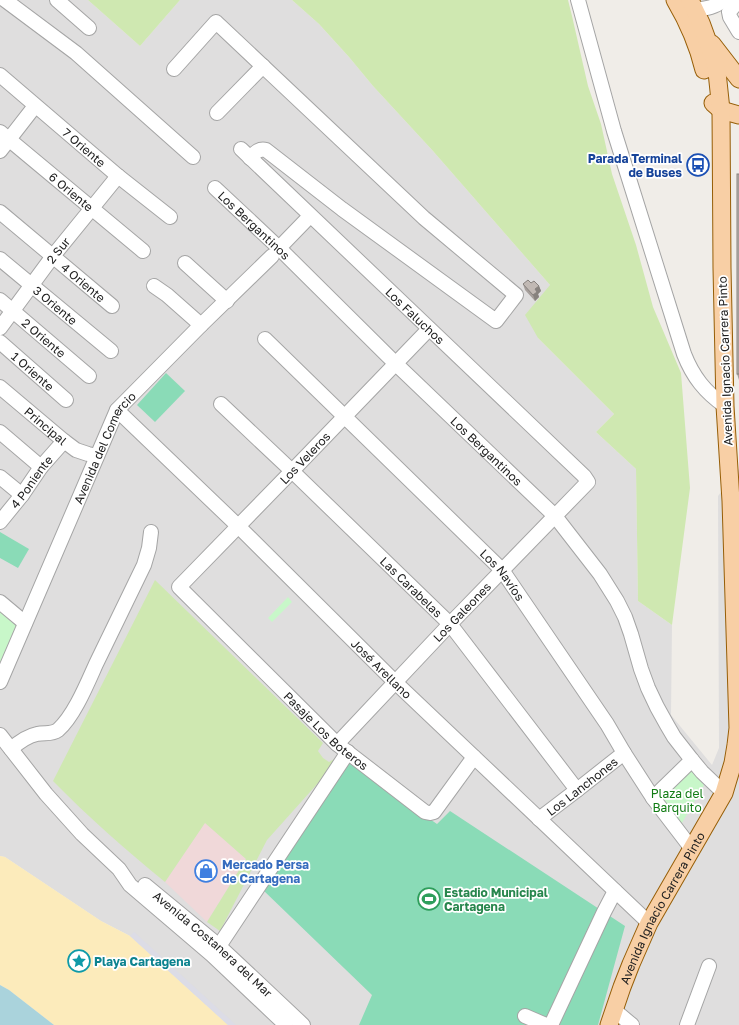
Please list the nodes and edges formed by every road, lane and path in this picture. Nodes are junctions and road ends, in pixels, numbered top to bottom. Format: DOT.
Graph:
graph roads {
  1 [pos="5,0"];
  2 [pos="57,0"];
  3 [pos="578,0"];
  4 [pos="675,0"];
  5 [pos="724,0"];
  6 [pos="738,0"];
  7 [pos="693,4"];
  8 [pos="89,28"];
  9 [pos="739,32"];
  10 [pos="706,36"];
  11 [pos="263,66"];
  12 [pos="174,69"];
  13 [pos="0,75"];
  14 [pos="739,79"];
  15 [pos="709,96"];
  16 [pos="35,106"];
  17 [pos="721,110"];
  18 [pos="217,113"];
  19 [pos="739,115"];
  20 [pos="4,135"];
  21 [pos="0,151"];
  22 [pos="193,157"];
  23 [pos="118,176"];
  24 [pos="215,188"];
  25 [pos="91,208"];
  26 [pos="0,212"];
  27 [pos="310,216"];
  28 [pos="170,218"];
  29 [pos="143,251"];
  30 [pos="276,252"];
  31 [pos="53,256"];
  32 [pos="0,259"];
  33 [pos="185,263"];
  34 [pos="722,268"];
  35 [pos="31,285"];
  36 [pos="154,286"];
  37 [pos="0,300"];
  38 [pos="227,301"];
  39 [pos="112,306"];
  40 [pos="13,311"];
  41 [pos="200,325"];
  42 [pos="0,328"];
  43 [pos="429,329"];
  44 [pos="265,339"];
  45 [pos="0,342"];
  46 [pos="111,351"];
  47 [pos="396,364"];
  48 [pos="89,376"];
  49 [pos="0,387"];
  50 [pos="66,400"];
  51 [pos="221,404"];
  52 [pos="725,406"];
  53 [pos="117,410"];
  54 [pos="345,416"];
  55 [pos="0,432"];
  56 [pos="64,441"];
  57 [pos="97,456"];
  58 [pos="41,467"];
  59 [pos="292,471"];
  60 [pos="0,477"];
  61 [pos="588,482"];
  62 [pos="22,494"];
  63 [pos="735,496"];
  64 [pos="555,516"];
  65 [pos="0,521"];
  66 [pos="238,526"];
  67 [pos="151,532"];
  68 [pos="502,570"];
  69 [pos="179,587"];
  70 [pos="0,602"];
  71 [pos="25,623"];
  72 [pos="450,624"];
  73 [pos="0,682"];
  74 [pos="395,682"];
  75 [pos="0,735"];
  76 [pos="342,748"];
  77 [pos="11,749"];
  78 [pos="624,753"];
  79 [pos="474,757"];
  80 [pos="692,760"];
  81 [pos="577,790"];
  82 [pos="724,793"];
  83 [pos="653,798"];
  84 [pos="539,819"];
  85 [pos="692,849"];
  86 [pos="119,869"];
  87 [pos="615,891"];
  88 [pos="649,923"];
  89 [pos="219,946"];
  90 [pos="709,966"];
  91 [pos="525,1016"];
  92 [pos="612,1017"];
  93 [pos="286,1025"];
  94 [pos="303,1025"];
  95 [pos="546,1025"];
  96 [pos="551,1025"];
  97 [pos="632,1025"];
  98 [pos="687,1025"];
  1 -- 22 [label="street"];
  2 -- 8 [label="street"];
  3 -- 52 [label="street"];
  4 -- 15 [label="main road, Avenida Ignacio Carrera Pinto"];
  5 -- 7 [label="street"];
  6 -- 9 [label="street"];
  7 -- 10 [label="main road, Avenida Ignacio Carrera Pinto"];
  10 -- 14 [label="main road"];
  10 -- 17 [label="main road, Avenida Ignacio Carrera Pinto"];
  11 -- 12 [label="street"];
  11 -- 18 [label="street"];
  11 -- 27 [label="street, Los Faluchos"];
  13 -- 16 [label="street, 7 Oriente"];
  15 -- 17 [label="main road"];
  15 -- 34 [label="main road, Avenida Ignacio Carrera Pinto"];
  16 -- 20 [label="street"];
  16 -- 23 [label="street, 7 Oriente"];
  17 -- 19 [label="main road"];
  17 -- 34 [label="main road, Avenida Ignacio Carrera Pinto"];
  20 -- 21 [label="street"];
  20 -- 25 [label="street, 6 Oriente"];
  23 -- 25 [label="street, 2 Sur"];
  23 -- 28 [label="street, 7 Oriente"];
  24 -- 30 [label="street, Los Bergantinos"];
  25 -- 29 [label="street, 6 Oriente"];
  25 -- 31 [label="street, 2 Sur"];
  26 -- 31 [label="street, 4 Oriente"];
  27 -- 30 [label="street, Avenida del Comercio"];
  27 -- 43 [label="street, Los Faluchos"];
  30 -- 38 [label="street, Avenida del Comercio"];
  30 -- 47 [label="street, Los Bergantinos"];
  31 -- 35 [label="street, 2 Sur"];
  31 -- 39 [label="street, 4 Oriente"];
  32 -- 35 [label="street, 3 Oriente"];
  33 -- 38 [label="street"];
  34 -- 52 [label="main road, Avenida Ignacio Carrera Pinto"];
  35 -- 40 [label="street, 2 Sur"];
  35 -- 46 [label="street, 3 Oriente"];
  36 -- 41 [label="street"];
  37 -- 40 [label="street, 2 Oriente"];
  38 -- 41 [label="street, Avenida del Comercio"];
  40 -- 42 [label="street, 2 Sur"];
  40 -- 48 [label="street, 2 Oriente"];
  41 -- 53 [label="street, Avenida del Comercio"];
  43 -- 47 [label="street, Los Veleros"];
  43 -- 61 [label="street, Los Faluchos"];
  44 -- 54 [label="street, Los Navíos"];
  45 -- 50 [label="street, 1 Oriente"];
  47 -- 54 [label="street, Los Veleros"];
  47 -- 64 [label="street, Los Bergantinos"];
  49 -- 56 [label="street, Principal"];
  51 -- 59 [label="street, Las Carabelas"];
  52 -- 63 [label="main road, Avenida Ignacio Carrera Pinto"];
  53 -- 57 [label="street, Avenida del Comercio"];
  53 -- 66 [label="street, José Arellano"];
  54 -- 59 [label="street, Los Veleros"];
  54 -- 68 [label="street, Los Navíos"];
  55 -- 58 [label="street"];
  56 -- 57 [label="street, Principal"];
  56 -- 58 [label="street, 4 Poniente"];
  57 -- 71 [label="street, Avenida del Comercio"];
  58 -- 62 [label="street, 4 Poniente"];
  59 -- 66 [label="street, Los Veleros"];
  59 -- 72 [label="street, Las Carabelas"];
  60 -- 62 [label="street"];
  61 -- 64 [label="street, Los Galeones"];
  62 -- 65 [label="street, 4 Poniente"];
  63 -- 82 [label="main road, Avenida Ignacio Carrera Pinto"];
  64 -- 68 [label="street, Los Galeones"];
  64 -- 80 [label="street, Los Bergantinos"];
  66 -- 69 [label="street, Los Veleros"];
  66 -- 74 [label="street, José Arellano"];
  67 -- 77 [label="street"];
  68 -- 72 [label="street, Los Galeones"];
  68 -- 78 [label="street, Los Navíos"];
  69 -- 76 [label="street, Pasaje Los Boteros"];
  70 -- 71 [label="street"];
  71 -- 73 [label="street, Avenida del Comercio"];
  72 -- 74 [label="street, Los Galeones"];
  72 -- 81 [label="street, Las Carabelas"];
  74 -- 76 [label="street, Los Galeones"];
  74 -- 79 [label="street, José Arellano"];
  75 -- 77 [label="street, Avenida Costanera del Mar"];
  76 -- 79 [label="street, Pasaje Los Boteros"];
  76 -- 89 [label="street, Los Galeones"];
  77 -- 86 [label="street, Avenida Costanera del Mar"];
  78 -- 81 [label="street, Los Lanchones"];
  78 -- 83 [label="street, Los Navíos"];
  79 -- 84 [label="street, José Arellano"];
  80 -- 82 [label="street, Los Bergantinos"];
  80 -- 83 [label="street"];
  81 -- 84 [label="street, Los Lanchones"];
  82 -- 85 [label="main road, Avenida Ignacio Carrera Pinto"];
  83 -- 85 [label="street, Los Navíos"];
  84 -- 87 [label="street, José Arellano"];
  85 -- 88 [label="main road, Avenida Ignacio Carrera Pinto"];
  86 -- 89 [label="street, Avenida Costanera del Mar"];
  86 -- 93 [label="street, Avenida Costanera del Mar"];
  87 -- 88 [label="street, José Arellano"];
  87 -- 96 [label="street"];
  88 -- 92 [label="main road, Avenida Ignacio Carrera Pinto"];
  89 -- 94 [label="street, Avenida Costanera del Mar"];
  90 -- 98 [label="street"];
  91 -- 95 [label="street"];
  92 -- 97 [label="street"];
}
